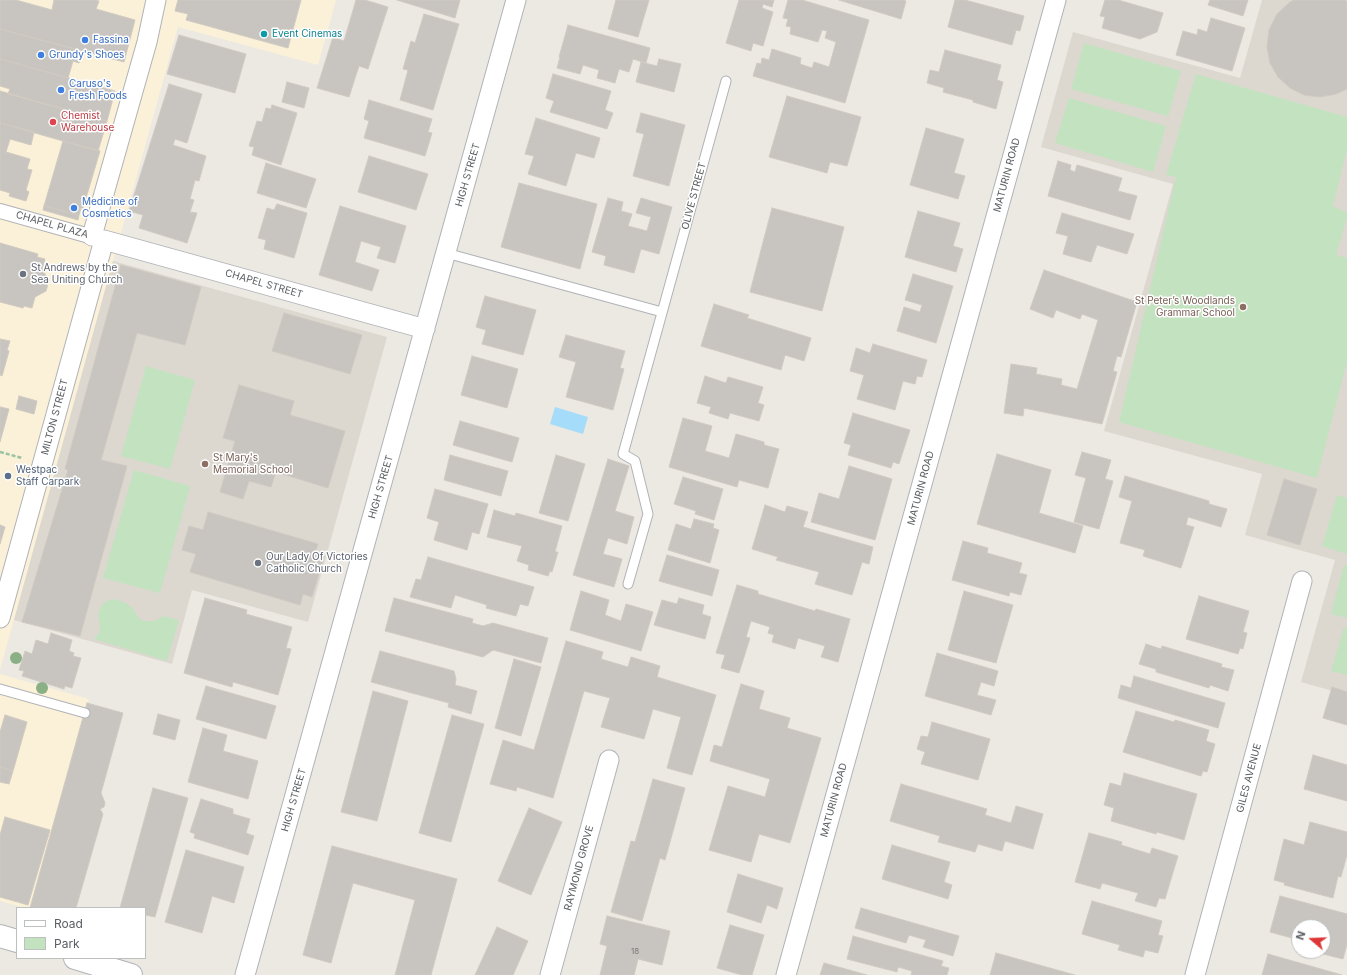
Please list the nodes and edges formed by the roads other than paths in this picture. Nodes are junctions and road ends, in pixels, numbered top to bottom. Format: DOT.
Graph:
graph roads {
  1 [pos="156,0"];
  2 [pos="516,0"];
  3 [pos="1056,0"];
  4 [pos="726,81"];
  5 [pos="0,211"];
  6 [pos="98,238"];
  7 [pos="446,252"];
  8 [pos="662,312"];
  9 [pos="425,329"];
  10 [pos="1302,581"];
  11 [pos="628,584"];
  12 [pos="0,618"];
  13 [pos="0,689"];
  14 [pos="85,713"];
  15 [pos="609,760"];
  16 [pos="0,936"];
  17 [pos="16,941"];
  18 [pos="77,959"];
  19 [pos="132,975"];
  20 [pos="245,975"];
  21 [pos="550,975"];
  22 [pos="786,975"];
  23 [pos="1195,975"];
  1 -- 6 [label="street, MILTON STREET"];
  2 -- 7 [label="street, HIGH STREET"];
  3 -- 22 [label="street, MATURIN ROAD"];
  4 -- 8 [label="lane, OLIVE STREET"];
  5 -- 6 [label="street, CHAPEL PLAZA"];
  6 -- 9 [label="street, CHAPEL STREET"];
  6 -- 12 [label="street, MILTON STREET"];
  7 -- 8 [label="lane"];
  7 -- 9 [label="street, HIGH STREET"];
  8 -- 11 [label="lane, OLIVE STREET"];
  9 -- 20 [label="street, HIGH STREET"];
  10 -- 23 [label="street, GILES AVENUE"];
  13 -- 14 [label="lane"];
  15 -- 21 [label="street, RAYMOND GROVE"];
  16 -- 17 [label="street"];
  18 -- 19 [label="street"];
}
